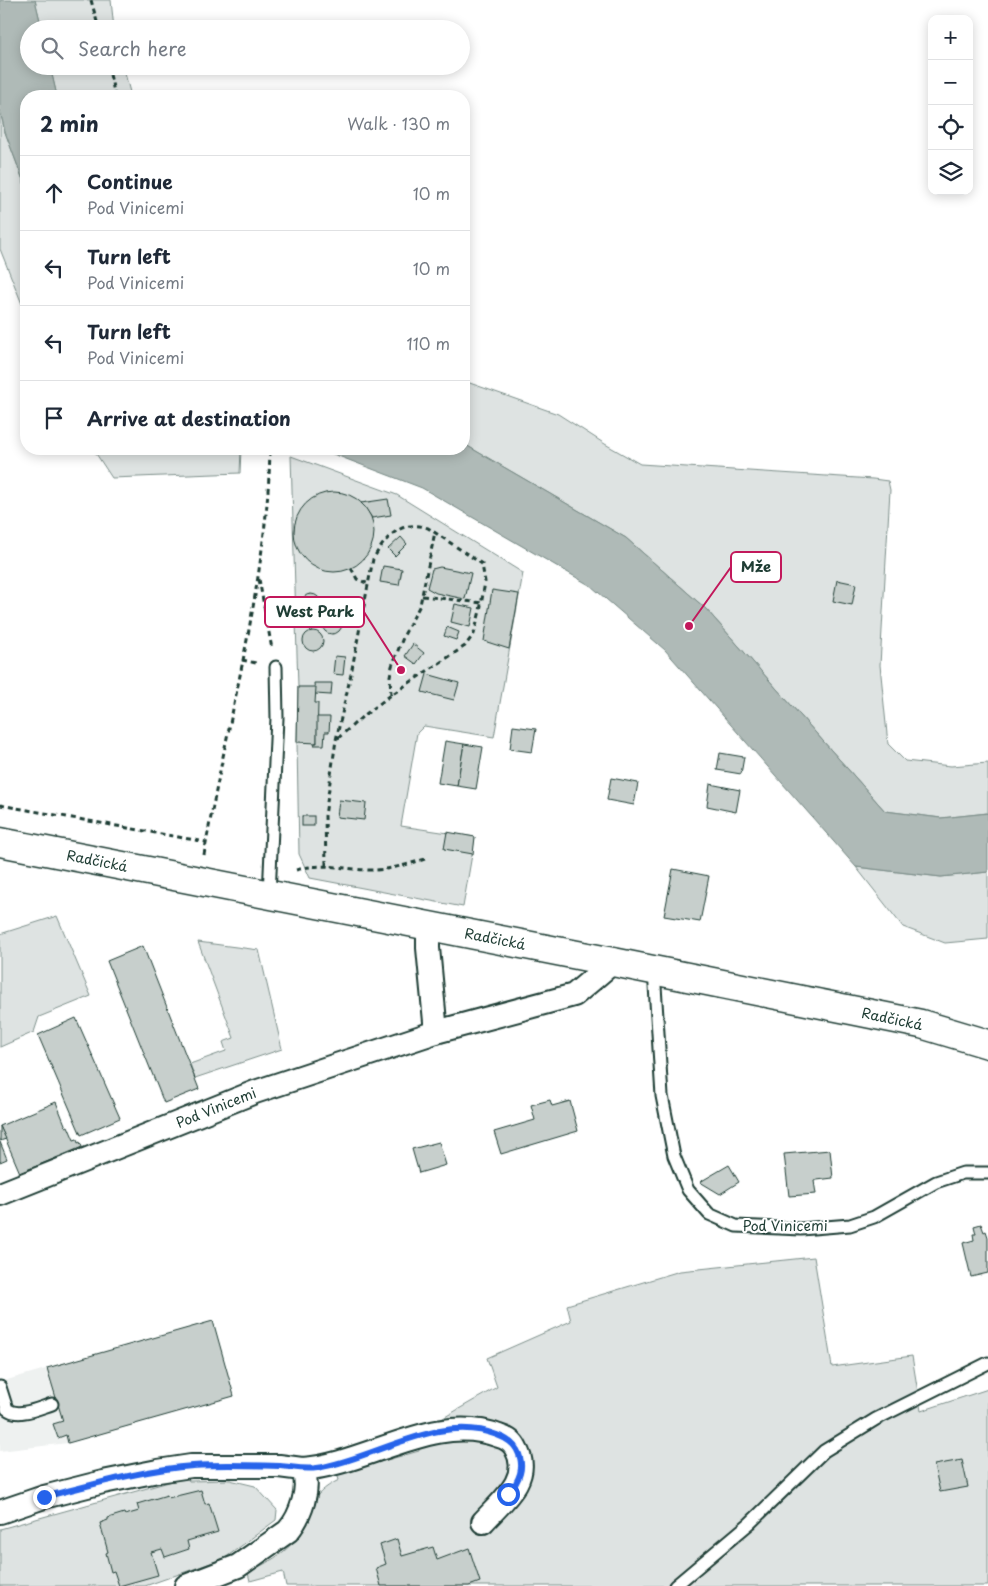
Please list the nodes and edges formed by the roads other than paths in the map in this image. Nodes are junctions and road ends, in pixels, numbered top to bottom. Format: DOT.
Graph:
graph roads {
  1 [pos="276,668"];
  2 [pos="0,842"];
  3 [pos="269,895"];
  4 [pos="428,926"];
  5 [pos="613,962"];
  6 [pos="654,970"];
  7 [pos="436,1032"];
  8 [pos="988,1044"];
  9 [pos="988,1173"];
  10 [pos="0,1194"];
  11 [pos="988,1363"];
  12 [pos="0,1387"];
  13 [pos="52,1404"];
  14 [pos="302,1469"];
  15 [pos="0,1512"];
  16 [pos="483,1522"];
  17 [pos="186,1586"];
  18 [pos="675,1586"];
  1 -- 3 [label="lane"];
  2 -- 3 [label="street, Radčická"];
  3 -- 4 [label="street, Radčická"];
  4 -- 5 [label="street, Radčická"];
  4 -- 7 [label="street"];
  5 -- 6 [label="street, Radčická"];
  5 -- 7 [label="street, Pod Vinicemi"];
  6 -- 8 [label="street, Radčická"];
  6 -- 9 [label="lane, Pod Vinicemi"];
  7 -- 10 [label="street, Pod Vinicemi"];
  11 -- 18 [label="lane"];
  12 -- 13 [label="lane"];
  14 -- 15 [label="street"];
  14 -- 16 [label="street"];
  14 -- 17 [label="street"];
}
